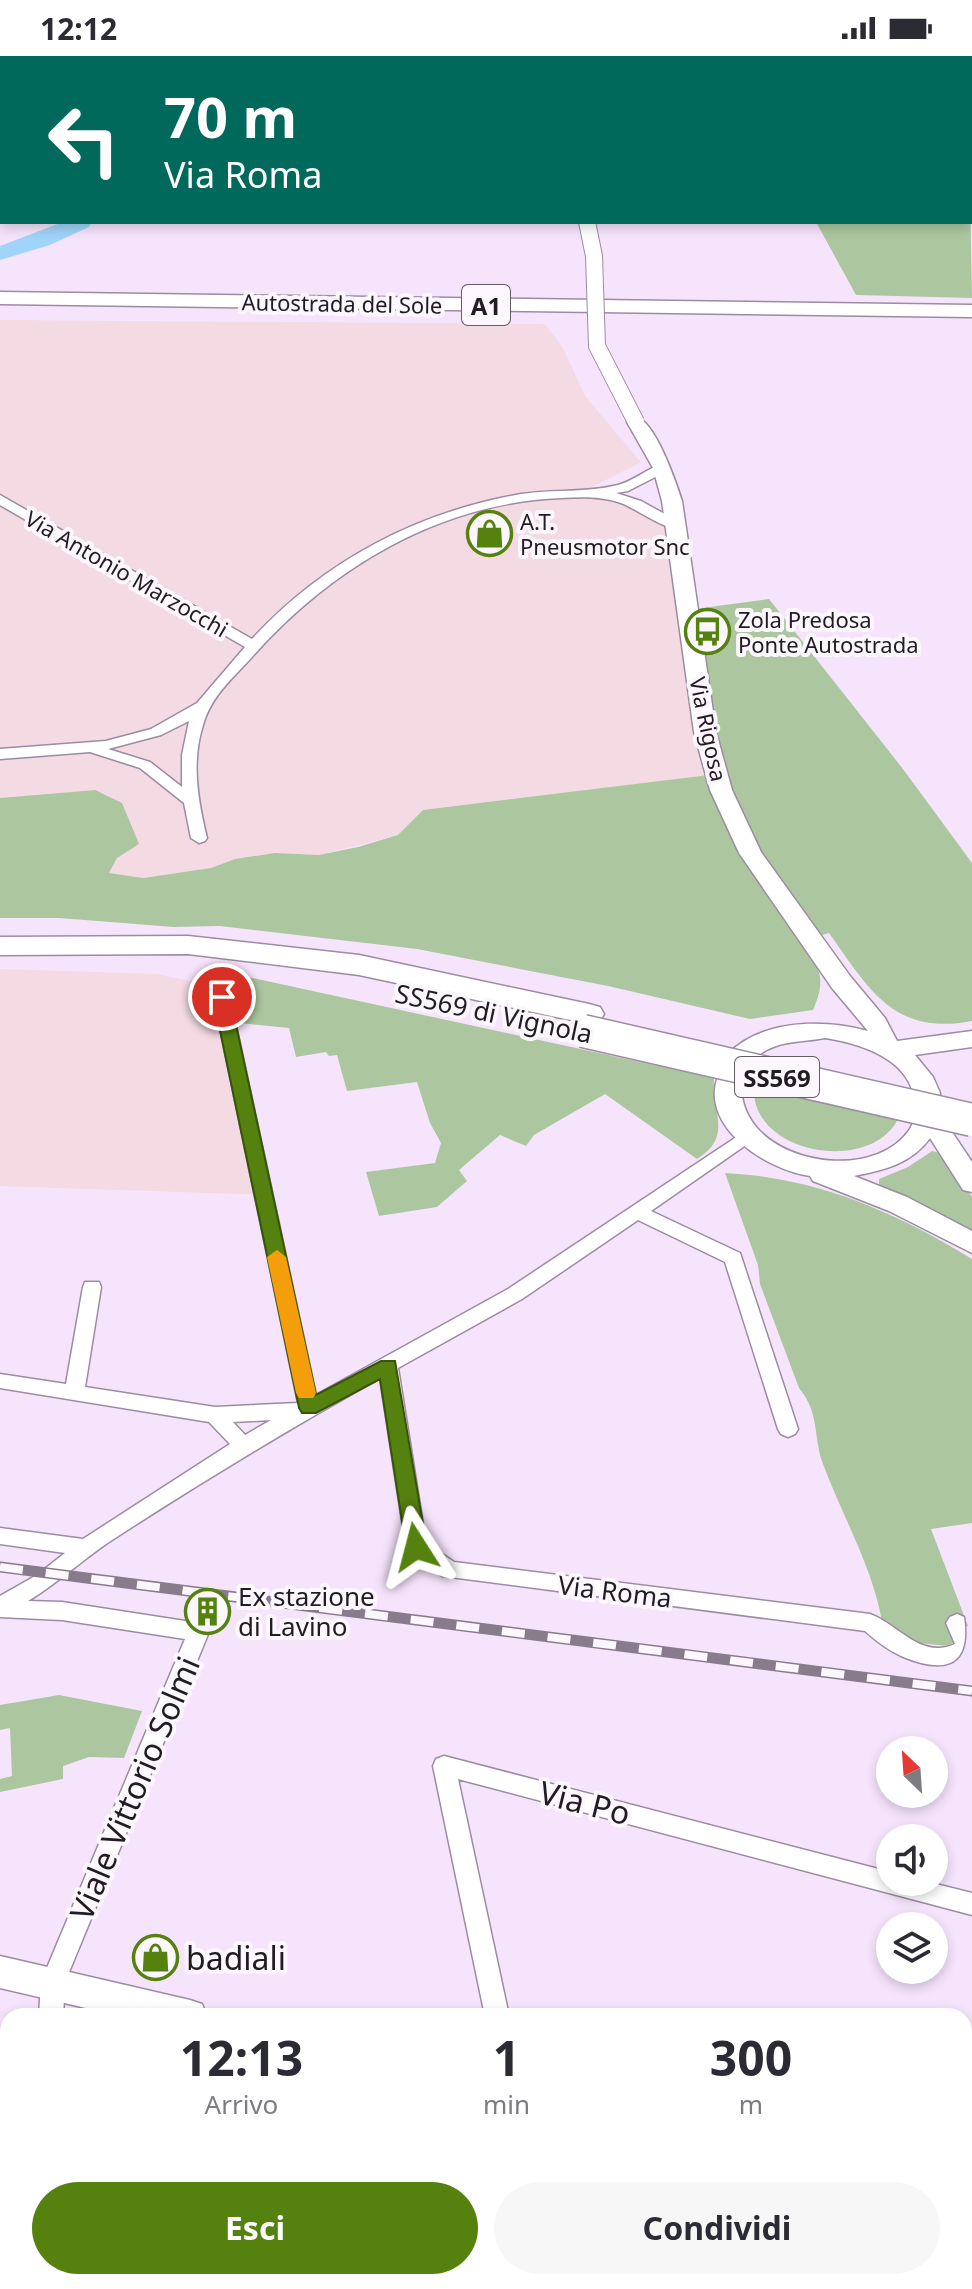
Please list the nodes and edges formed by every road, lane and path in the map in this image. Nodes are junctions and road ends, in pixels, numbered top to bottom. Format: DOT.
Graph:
graph roads {
  1 [pos="587,224"];
  2 [pos="0,298"];
  3 [pos="0,307"];
  4 [pos="972,311"];
  5 [pos="972,319"];
  6 [pos="662,468"];
  7 [pos="594,493"];
  8 [pos="0,499"];
  9 [pos="676,526"];
  10 [pos="254,646"];
  11 [pos="202,706"];
  12 [pos="86,748"];
  13 [pos="0,754"];
  14 [pos="189,800"];
  15 [pos="199,838"];
  16 [pos="5,946"];
  17 [pos="217,975"];
  18 [pos="841,982"];
  19 [pos="586,1023"];
  20 [pos="825,1030"];
  21 [pos="972,1040"];
  22 [pos="890,1050"];
  23 [pos="923,1083"];
  24 [pos="972,1100"];
  25 [pos="928,1115"];
  26 [pos="972,1120"];
  27 [pos="747,1138"];
  28 [pos="800,1165"];
  29 [pos="972,1183"];
  30 [pos="637,1212"];
  31 [pos="972,1243"];
  32 [pos="92,1287"];
  33 [pos="388,1366"];
  34 [pos="0,1381"];
  35 [pos="74,1393"];
  36 [pos="306,1410"];
  37 [pos="215,1415"];
  38 [pos="788,1429"];
  39 [pos="243,1446"];
  40 [pos="0,1536"];
  41 [pos="87,1548"];
  42 [pos="44,1581"];
  43 [pos="0,1607"];
  44 [pos="62,1611"];
  45 [pos="957,1623"];
  46 [pos="972,1904"];
  47 [pos="0,1972"];
  48 [pos="52,1999"];
  49 [pos="125,2008"];
  50 [pos="495,2008"];
  1 -- 6 [label="main road, Via Rigosa, bridge"];
  2 -- 4 [label="highway, Autostrada del Sole / A1"];
  3 -- 5 [label="highway, Autostrada del Sole / A1"];
  6 -- 7 [label="street"];
  6 -- 9 [label="main road, Via Rigosa"];
  7 -- 9 [label="street"];
  7 -- 10 [label="street"];
  8 -- 10 [label="street, Via Antonio Marzocchi"];
  9 -- 18 [label="main road, Via Rigosa"];
  10 -- 11 [label="street"];
  11 -- 12 [label="street"];
  11 -- 14 [label="street"];
  12 -- 13 [label="street"];
  12 -- 14 [label="street"];
  14 -- 15 [label="street"];
  16 -- 19 [label="highway, SS569 di Vignola / SS569"];
  17 -- 36 [label="street"];
  18 -- 20 [label="main road"];
  18 -- 22 [label="main road, Via Rigosa"];
  19 -- 24 [label="highway, SS569 di Vignola / SS569"];
  19 -- 26 [label="highway, SS569 di Vignola / SS569, bridge"];
  20 -- 22 [label="main road"];
  20 -- 27 [label="main road"];
  21 -- 22 [label="main road"];
  21 -- 23 [label="main road"];
  22 -- 23 [label="main road"];
  23 -- 25 [label="main road"];
  25 -- 28 [label="main road"];
  25 -- 29 [label="main road"];
  27 -- 28 [label="main road"];
  27 -- 30 [label="street"];
  28 -- 31 [label="main road"];
  30 -- 33 [label="street"];
  30 -- 38 [label="street"];
  32 -- 35 [label="street"];
  33 -- 36 [label="street"];
  33 -- 45 [label="street, Via Roma"];
  34 -- 35 [label="street"];
  35 -- 37 [label="street"];
  36 -- 37 [label="street"];
  36 -- 39 [label="street"];
  37 -- 39 [label="street"];
  39 -- 41 [label="street"];
  40 -- 41 [label="street"];
  41 -- 42 [label="street"];
  42 -- 43 [label="street"];
  42 -- 44 [label="street"];
  43 -- 44 [label="street, Viale Vittorio Solmi"];
  44 -- 48 [label="street, Viale Vittorio Solmi"];
  46 -- 50 [label="street, Via Po"];
  47 -- 48 [label="main road"];
  48 -- 49 [label="main road"];
}
